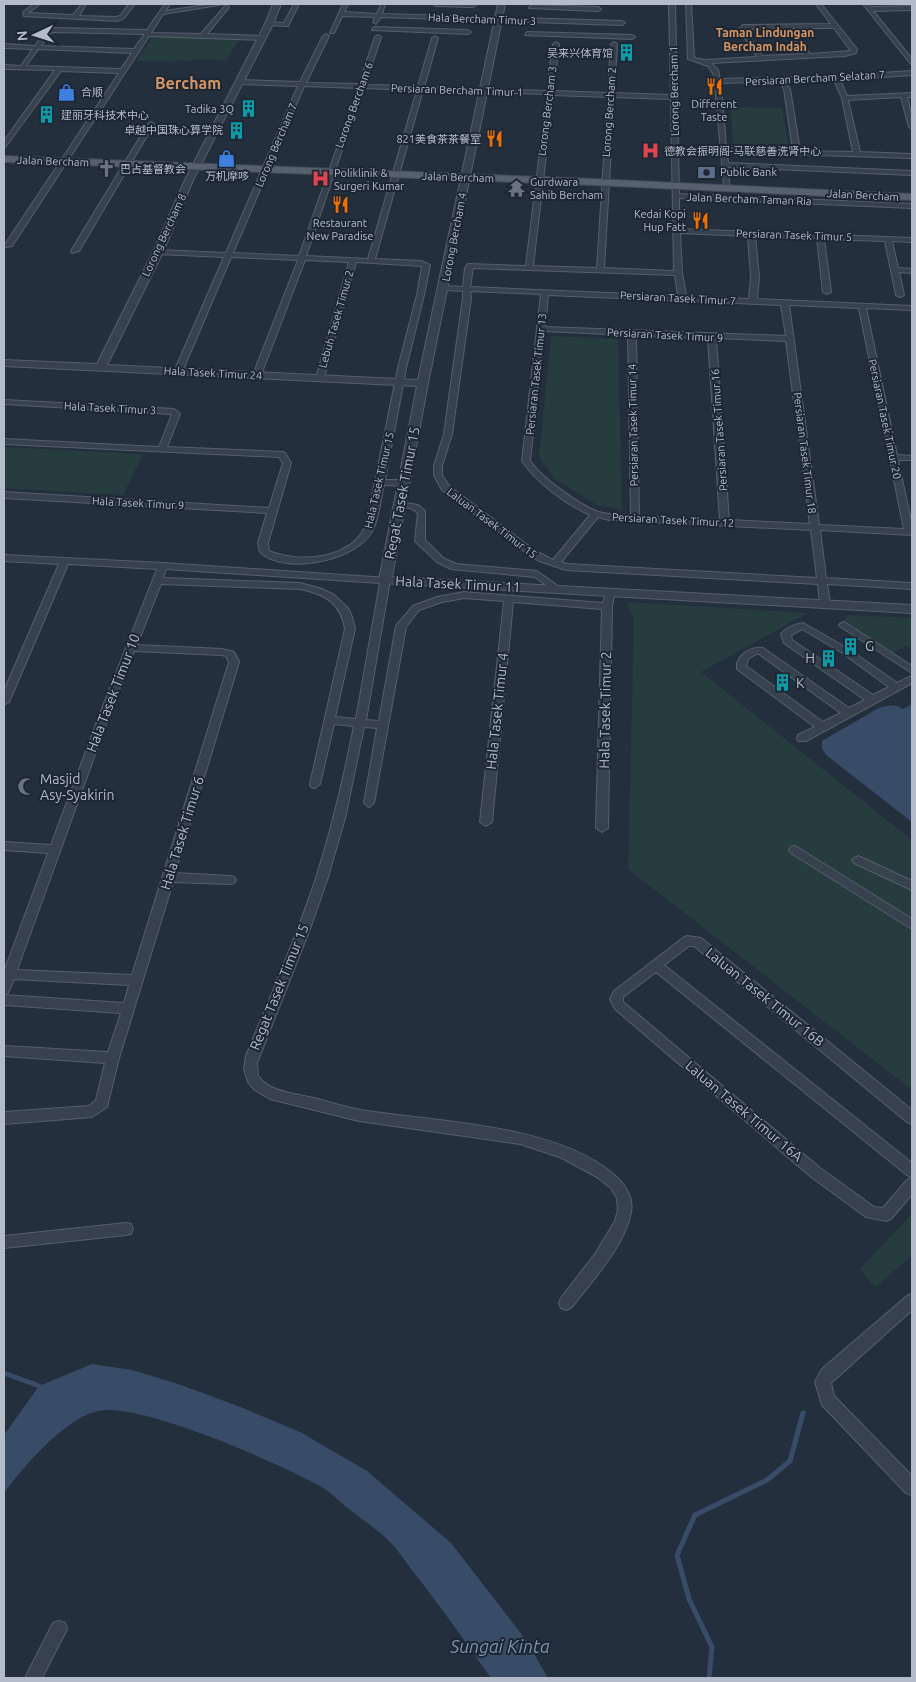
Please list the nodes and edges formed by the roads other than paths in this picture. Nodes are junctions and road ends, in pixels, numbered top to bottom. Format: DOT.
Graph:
graph roads {
  1 [pos="37,4"];
  2 [pos="84,4"];
  3 [pos="132,4"];
  4 [pos="167,4"];
  5 [pos="277,4"];
  6 [pos="281,4"];
  7 [pos="296,4"];
  8 [pos="345,4"];
  9 [pos="383,4"];
  10 [pos="436,4"];
  11 [pos="473,4"];
  12 [pos="502,4"];
  13 [pos="672,4"];
  14 [pos="688,4"];
  15 [pos="818,4"];
  16 [pos="865,4"];
  17 [pos="224,5"];
  18 [pos="531,5"];
  19 [pos="199,6"];
  20 [pos="598,6"];
  21 [pos="912,8"];
  22 [pos="870,9"];
  23 [pos="161,13"];
  24 [pos="341,14"];
  25 [pos="378,15"];
  26 [pos="75,17"];
  27 [pos="470,18"];
  28 [pos="500,19"];
  29 [pos="529,20"];
  30 [pos="598,22"];
  31 [pos="269,23"];
  32 [pos="622,23"];
  33 [pos="786,26"];
  34 [pos="835,26"];
  35 [pos="332,32"];
  36 [pos="147,33"];
  37 [pos="203,36"];
  38 [pos="326,36"];
  39 [pos="632,37"];
  40 [pos="261,38"];
  41 [pos="378,38"];
  42 [pos="435,38"];
  43 [pos="598,38"];
  44 [pos="556,44"];
  45 [pos="614,44"];
  46 [pos="4,46"];
  47 [pos="37,47"];
  48 [pos="135,51"];
  49 [pos="808,56"];
  50 [pos="674,58"];
  51 [pos="761,58"];
  52 [pos="691,59"];
  53 [pos="707,61"];
  54 [pos="912,62"];
  55 [pos="4,67"];
  56 [pos="22,68"];
  57 [pos="59,69"];
  58 [pos="122,71"];
  59 [pos="912,73"];
  60 [pos="4,74"];
  61 [pos="54,75"];
  62 [pos="118,78"];
  63 [pos="836,78"];
  64 [pos="781,80"];
  65 [pos="718,81"];
  66 [pos="240,82"];
  67 [pos="302,84"];
  68 [pos="362,86"];
  69 [pos="420,88"];
  70 [pos="484,91"];
  71 [pos="549,93"];
  72 [pos="610,95"];
  73 [pos="903,95"];
  74 [pos="912,95"];
  75 [pos="674,97"];
  76 [pos="845,98"];
  77 [pos="151,124"];
  78 [pos="912,127"];
  79 [pos="4,145"];
  80 [pos="723,150"];
  81 [pos="797,152"];
  82 [pos="856,154"];
  83 [pos="912,156"];
  84 [pos="4,158"];
  85 [pos="63,161"];
  86 [pos="127,163"];
  87 [pos="725,165"];
  88 [pos="197,166"];
  89 [pos="266,168"];
  90 [pos="331,171"];
  91 [pos="395,173"];
  92 [pos="912,173"];
  93 [pos="466,176"];
  94 [pos="539,179"];
  95 [pos="605,182"];
  96 [pos="726,184"];
  97 [pos="676,188"];
  98 [pos="761,195"];
  99 [pos="912,195"];
  100 [pos="886,196"];
  101 [pos="912,206"];
  102 [pos="676,231"];
  103 [pos="750,233"];
  104 [pos="820,236"];
  105 [pos="888,240"];
  106 [pos="912,240"];
  107 [pos="8,246"];
  108 [pos="75,251"];
  109 [pos="158,252"];
  110 [pos="228,255"];
  111 [pos="302,258"];
  112 [pos="353,260"];
  113 [pos="371,261"];
  114 [pos="529,268"];
  115 [pos="600,270"];
  116 [pos="895,270"];
  117 [pos="912,271"];
  118 [pos="678,273"];
  119 [pos="444,288"];
  120 [pos="466,289"];
  121 [pos="545,292"];
  122 [pos="827,292"];
  123 [pos="900,294"];
  124 [pos="682,298"];
  125 [pos="753,301"];
  126 [pos="785,303"];
  127 [pos="862,306"];
  128 [pos="912,308"];
  129 [pos="540,329"];
  130 [pos="632,333"];
  131 [pos="712,337"];
  132 [pos="791,339"];
  133 [pos="4,363"];
  134 [pos="100,368"];
  135 [pos="178,372"];
  136 [pos="258,375"];
  137 [pos="320,378"];
  138 [pos="399,381"];
  139 [pos="423,383"];
  140 [pos="4,402"];
  141 [pos="4,442"];
  142 [pos="162,450"];
  143 [pos="527,455"];
  144 [pos="893,457"];
  145 [pos="912,458"];
  146 [pos="380,482"];
  147 [pos="404,483"];
  148 [pos="4,495"];
  149 [pos="400,505"];
  150 [pos="273,511"];
  151 [pos="596,514"];
  152 [pos="635,517"];
  153 [pos="725,522"];
  154 [pos="815,527"];
  155 [pos="910,532"];
  156 [pos="4,558"];
  157 [pos="64,562"];
  158 [pos="555,564"];
  159 [pos="162,566"];
  160 [pos="385,580"];
  161 [pos="822,581"];
  162 [pos="156,582"];
  163 [pos="912,586"];
  164 [pos="557,589"];
  165 [pos="610,592"];
  166 [pos="542,595"];
  167 [pos="509,599"];
  168 [pos="825,603"];
  169 [pos="608,606"];
  170 [pos="912,609"];
  171 [pos="844,624"];
  172 [pos="130,648"];
  173 [pos="912,670"];
  174 [pos="912,679"];
  175 [pos="896,687"];
  176 [pos="873,700"];
  177 [pos="4,702"];
  178 [pos="848,713"];
  179 [pos="329,720"];
  180 [pos="359,723"];
  181 [pos="382,726"];
  182 [pos="822,727"];
  183 [pos="802,738"];
  184 [pos="315,784"];
  185 [pos="369,803"];
  186 [pos="486,822"];
  187 [pos="602,828"];
  188 [pos="4,846"];
  189 [pos="54,849"];
  190 [pos="795,850"];
  191 [pos="858,860"];
  192 [pos="168,877"];
  193 [pos="230,880"];
  194 [pos="912,886"];
  195 [pos="912,925"];
  196 [pos="656,965"];
  197 [pos="6,974"];
  198 [pos="136,980"];
  199 [pos="4,990"];
  200 [pos="616,999"];
  201 [pos="4,1000"];
  202 [pos="128,1008"];
  203 [pos="4,1051"];
  204 [pos="113,1058"];
  205 [pos="4,1118"];
  206 [pos="912,1118"];
  207 [pos="912,1171"];
  208 [pos="912,1184"];
  209 [pos="126,1229"];
  210 [pos="4,1242"];
  211 [pos="912,1301"];
  212 [pos="566,1303"];
  213 [pos="912,1487"];
  214 [pos="59,1629"];
  215 [pos="33,1678"];
  1 -- 26 [label="street"];
  2 -- 26 [label="street"];
  3 -- 26 [label="street"];
  4 -- 23 [label="street"];
  5 -- 31 [label="street, Lorong Bercham 8"];
  6 -- 31 [label="street, Lorong Bercham 8"];
  7 -- 31 [label="street"];
  8 -- 24 [label="street"];
  9 -- 25 [label="street"];
  10 -- 11 [label="street"];
  11 -- 27 [label="street"];
  12 -- 28 [label="street, Lorong Bercham 4"];
  13 -- 50 [label="street, Lorong Bercham 1"];
  14 -- 52 [label="street"];
  15 -- 34 [label="street"];
  16 -- 22 [label="street"];
  17 -- 19 [label="street"];
  17 -- 37 [label="street"];
  18 -- 20 [label="street"];
  18 -- 29 [label="street"];
  19 -- 23 [label="street"];
  20 -- 30 [label="street"];
  21 -- 22 [label="street"];
  22 -- 54 [label="street"];
  23 -- 36 [label="street"];
  24 -- 25 [label="street, Hala Bercham Timur 3"];
  24 -- 35 [label="street"];
  25 -- 27 [label="street, Hala Bercham Timur 3"];
  25 -- 27 [label="street"];
  27 -- 28 [label="street, Hala Bercham Timur 3"];
  28 -- 29 [label="street, Hala Bercham Timur 3"];
  28 -- 70 [label="street, Lorong Bercham 4"];
  29 -- 30 [label="street, Hala Bercham Timur 3"];
  29 -- 43 [label="street"];
  30 -- 32 [label="street, Hala Bercham Timur 3"];
  30 -- 43 [label="street"];
  31 -- 40 [label="street, Lorong Bercham 8"];
  33 -- 34 [label="street"];
  33 -- 49 [label="street"];
  33 -- 51 [label="street"];
  34 -- 49 [label="street"];
  36 -- 37 [label="street"];
  36 -- 47 [label="street"];
  36 -- 48 [label="street"];
  37 -- 40 [label="street"];
  38 -- 67 [label="street, Lorong Bercham 7"];
  39 -- 43 [label="street"];
  40 -- 66 [label="street, Lorong Bercham 8"];
  41 -- 68 [label="street, Lorong Bercham 6"];
  42 -- 69 [label="street"];
  44 -- 71 [label="street, Lorong Bercham 3"];
  45 -- 72 [label="street, Lorong Bercham 2"];
  46 -- 47 [label="street"];
  47 -- 48 [label="street"];
  47 -- 56 [label="street"];
  48 -- 58 [label="street"];
  49 -- 51 [label="street"];
  50 -- 52 [label="street"];
  50 -- 75 [label="street, Lorong Bercham 1"];
  51 -- 53 [label="street"];
  52 -- 53 [label="street"];
  53 -- 65 [label="street"];
  55 -- 56 [label="street"];
  56 -- 57 [label="street"];
  57 -- 58 [label="street"];
  57 -- 61 [label="street"];
  58 -- 62 [label="street"];
  59 -- 63 [label="street, Persiaran Bercham Selatan 7"];
  60 -- 61 [label="street"];
  61 -- 62 [label="street"];
  61 -- 79 [label="street"];
  62 -- 85 [label="street"];
  63 -- 64 [label="street, Persiaran Bercham Selatan 7"];
  63 -- 76 [label="street"];
  64 -- 65 [label="street, Persiaran Bercham Selatan 7"];
  64 -- 81 [label="street"];
  65 -- 80 [label="street"];
  66 -- 67 [label="street, Persiaran Bercham Timur 1"];
  66 -- 88 [label="street, Lorong Bercham 8"];
  67 -- 68 [label="street, Persiaran Bercham Timur 1"];
  67 -- 89 [label="street, Lorong Bercham 7"];
  68 -- 69 [label="street, Persiaran Bercham Timur 1"];
  68 -- 90 [label="street, Lorong Bercham 6"];
  69 -- 70 [label="street, Persiaran Bercham Timur 1"];
  69 -- 91 [label="street"];
  70 -- 71 [label="street, Persiaran Bercham Timur 1"];
  70 -- 93 [label="street, Lorong Bercham 4"];
  71 -- 72 [label="street, Persiaran Bercham Timur 1"];
  71 -- 94 [label="street, Lorong Bercham 3"];
  72 -- 75 [label="street, Persiaran Bercham Timur 1"];
  72 -- 95 [label="street, Lorong Bercham 2"];
  73 -- 74 [label="street"];
  73 -- 76 [label="street"];
  73 -- 78 [label="street"];
  75 -- 97 [label="street, Lorong Bercham 1"];
  76 -- 82 [label="street"];
  77 -- 86 [label="street"];
  80 -- 81 [label="street"];
  80 -- 87 [label="street"];
  81 -- 82 [label="street"];
  82 -- 83 [label="street"];
  84 -- 85 [label="main road, Jalan Bercham"];
  85 -- 86 [label="main road, Jalan Bercham"];
  85 -- 107 [label="street"];
  86 -- 88 [label="main road, Jalan Bercham"];
  86 -- 108 [label="street"];
  87 -- 92 [label="street"];
  87 -- 96 [label="street"];
  88 -- 89 [label="main road, Jalan Bercham"];
  88 -- 109 [label="street, Lorong Bercham 8"];
  89 -- 90 [label="main road, Jalan Bercham"];
  89 -- 110 [label="street, Lorong Bercham 7"];
  90 -- 91 [label="main road, Jalan Bercham"];
  90 -- 111 [label="street, Lorong Bercham 6"];
  91 -- 93 [label="main road, Jalan Bercham"];
  91 -- 113 [label="street"];
  93 -- 94 [label="main road, Jalan Bercham"];
  93 -- 119 [label="street, Lorong Bercham 4"];
  94 -- 95 [label="main road, Jalan Bercham"];
  94 -- 114 [label="street, Lorong Bercham 3"];
  95 -- 97 [label="main road, Jalan Bercham"];
  95 -- 115 [label="street, Lorong Bercham 2"];
  96 -- 97 [label="main road, Jalan Bercham"];
  96 -- 99 [label="main road, Jalan Bercham"];
  97 -- 98 [label="main road, Jalan Bercham"];
  97 -- 102 [label="street, Lorong Bercham 1"];
  98 -- 100 [label="main road, Jalan Bercham"];
  98 -- 101 [label="street, Jalan Bercham Taman Ria"];
  99 -- 100 [label="main road"];
  102 -- 103 [label="street, Persiaran Tasek Timur 5"];
  102 -- 118 [label="street, Lorong Bercham 1"];
  103 -- 104 [label="street, Persiaran Tasek Timur 5"];
  103 -- 125 [label="street"];
  104 -- 105 [label="street, Persiaran Tasek Timur 5"];
  104 -- 122 [label="street"];
  105 -- 106 [label="street, Persiaran Tasek Timur 5"];
  105 -- 116 [label="street"];
  109 -- 110 [label="street"];
  109 -- 134 [label="street, Lorong Bercham 8"];
  110 -- 111 [label="street"];
  110 -- 135 [label="street, Lorong Bercham 7"];
  111 -- 112 [label="street"];
  111 -- 136 [label="street, Lorong Bercham 6"];
  112 -- 113 [label="street"];
  112 -- 137 [label="street, Lebuh Tasek Timur 2"];
  113 -- 138 [label="street, Hala Tasek Timur 15"];
  114 -- 115 [label="street, Laluan Tasek Timur 15"];
  114 -- 120 [label="street, Laluan Tasek Timur 15"];
  115 -- 118 [label="street, Laluan Tasek Timur 15"];
  116 -- 117 [label="street"];
  116 -- 123 [label="street"];
  118 -- 124 [label="street, Lorong Bercham 1"];
  119 -- 120 [label="street, Persiaran Tasek Timur 7"];
  119 -- 139 [label="street, Lorong Bercham 4"];
  120 -- 121 [label="street, Persiaran Tasek Timur 7"];
  120 -- 158 [label="street, Laluan Tasek Timur 15"];
  121 -- 124 [label="street, Persiaran Tasek Timur 7"];
  121 -- 129 [label="street, Persiaran Tasek Timur 13"];
  124 -- 125 [label="street, Persiaran Tasek Timur 7"];
  125 -- 126 [label="street, Persiaran Tasek Timur 7"];
  126 -- 127 [label="street, Persiaran Tasek Timur 7"];
  126 -- 132 [label="street, Persiaran Tasek Timur 18"];
  127 -- 128 [label="street, Persiaran Tasek Timur 7"];
  127 -- 144 [label="street, Persiaran Tasek Timur 20"];
  129 -- 130 [label="street, Persiaran Tasek Timur 9"];
  129 -- 143 [label="street, Persiaran Tasek Timur 13"];
  130 -- 131 [label="street, Persiaran Tasek Timur 9"];
  130 -- 152 [label="street, Persiaran Tasek Timur 14"];
  131 -- 132 [label="street, Persiaran Tasek Timur 9"];
  131 -- 153 [label="street, Persiaran Tasek Timur 16"];
  132 -- 154 [label="street, Persiaran Tasek Timur 18"];
  133 -- 134 [label="street, Hala Tasek Timur 24"];
  134 -- 135 [label="street, Hala Tasek Timur 24"];
  135 -- 136 [label="street, Hala Tasek Timur 24"];
  136 -- 137 [label="street, Hala Tasek Timur 24"];
  137 -- 138 [label="street, Hala Tasek Timur 24"];
  138 -- 139 [label="street, Hala Tasek Timur 24"];
  138 -- 146 [label="street, Hala Tasek Timur 15"];
  139 -- 147 [label="street, Regat Tasek Timur 15"];
  140 -- 142 [label="street, Hala Tasek Timur 3"];
  141 -- 142 [label="street"];
  142 -- 150 [label="street"];
  143 -- 151 [label="street, Persiaran Tasek Timur 12"];
  144 -- 145 [label="street"];
  144 -- 155 [label="street, Persiaran Tasek Timur 20"];
  146 -- 147 [label="street"];
  146 -- 150 [label="street, Hala Tasek Timur 15"];
  147 -- 149 [label="street, Regat Tasek Timur 15"];
  148 -- 150 [label="street, Hala Tasek Timur 9"];
  149 -- 160 [label="street, Regat Tasek Timur 15"];
  149 -- 164 [label="street"];
  151 -- 152 [label="street, Persiaran Tasek Timur 12"];
  151 -- 158 [label="street"];
  152 -- 153 [label="street, Persiaran Tasek Timur 12"];
  153 -- 154 [label="street, Persiaran Tasek Timur 12"];
  154 -- 155 [label="street"];
  154 -- 161 [label="street, Persiaran Tasek Timur 18"];
  156 -- 157 [label="street, Hala Tasek Timur 11"];
  157 -- 159 [label="street, Hala Tasek Timur 11"];
  157 -- 177 [label="street"];
  158 -- 161 [label="street, Laluan Tasek Timur 15"];
  159 -- 160 [label="street, Hala Tasek Timur 11"];
  159 -- 162 [label="street, Hala Tasek Timur 10"];
  160 -- 166 [label="street, Hala Tasek Timur 11"];
  160 -- 180 [label="street, Regat Tasek Timur 15"];
  161 -- 163 [label="street, Laluan Tasek Timur 15"];
  161 -- 168 [label="street, Persiaran Tasek Timur 18"];
  162 -- 172 [label="street, Hala Tasek Timur 10"];
  162 -- 179 [label="street"];
  164 -- 165 [label="street, Hala Tasek Timur 11"];
  164 -- 166 [label="street, Hala Tasek Timur 11"];
  165 -- 168 [label="street, Hala Tasek Timur 11"];
  165 -- 169 [label="street, Hala Tasek Timur 2"];
  166 -- 167 [label="street"];
  166 -- 169 [label="street"];
  167 -- 181 [label="street"];
  167 -- 186 [label="street, Hala Tasek Timur 4"];
  168 -- 170 [label="street, Hala Tasek Timur 11"];
  169 -- 187 [label="street, Hala Tasek Timur 2"];
  171 -- 173 [label="street"];
  172 -- 189 [label="street, Hala Tasek Timur 10"];
  172 -- 192 [label="street, Hala Tasek Timur 6"];
  174 -- 175 [label="street"];
  175 -- 176 [label="street"];
  175 -- 176 [label="street"];
  176 -- 178 [label="street"];
  178 -- 182 [label="street"];
  178 -- 182 [label="street"];
  179 -- 180 [label="street"];
  179 -- 184 [label="street"];
  180 -- 181 [label="street"];
  180 -- 212 [label="street, Regat Tasek Timur 15"];
  181 -- 185 [label="street"];
  182 -- 183 [label="street"];
  188 -- 189 [label="street"];
  189 -- 197 [label="street, Hala Tasek Timur 10"];
  190 -- 195 [label="street"];
  191 -- 194 [label="street"];
  192 -- 193 [label="street"];
  192 -- 198 [label="street, Hala Tasek Timur 6"];
  196 -- 200 [label="street, Laluan Tasek Timur 16B"];
  196 -- 206 [label="street, Laluan Tasek Timur 16B"];
  196 -- 207 [label="street"];
  197 -- 198 [label="street"];
  197 -- 199 [label="street, Hala Tasek Timur 10"];
  198 -- 202 [label="street, Hala Tasek Timur 6"];
  200 -- 208 [label="street, Laluan Tasek Timur 16A"];
  201 -- 202 [label="street"];
  202 -- 204 [label="street, Hala Tasek Timur 6"];
  203 -- 204 [label="street"];
  204 -- 205 [label="street, Hala Tasek Timur 6"];
  209 -- 210 [label="street"];
  211 -- 213 [label="street"];
  214 -- 215 [label="street"];
}
